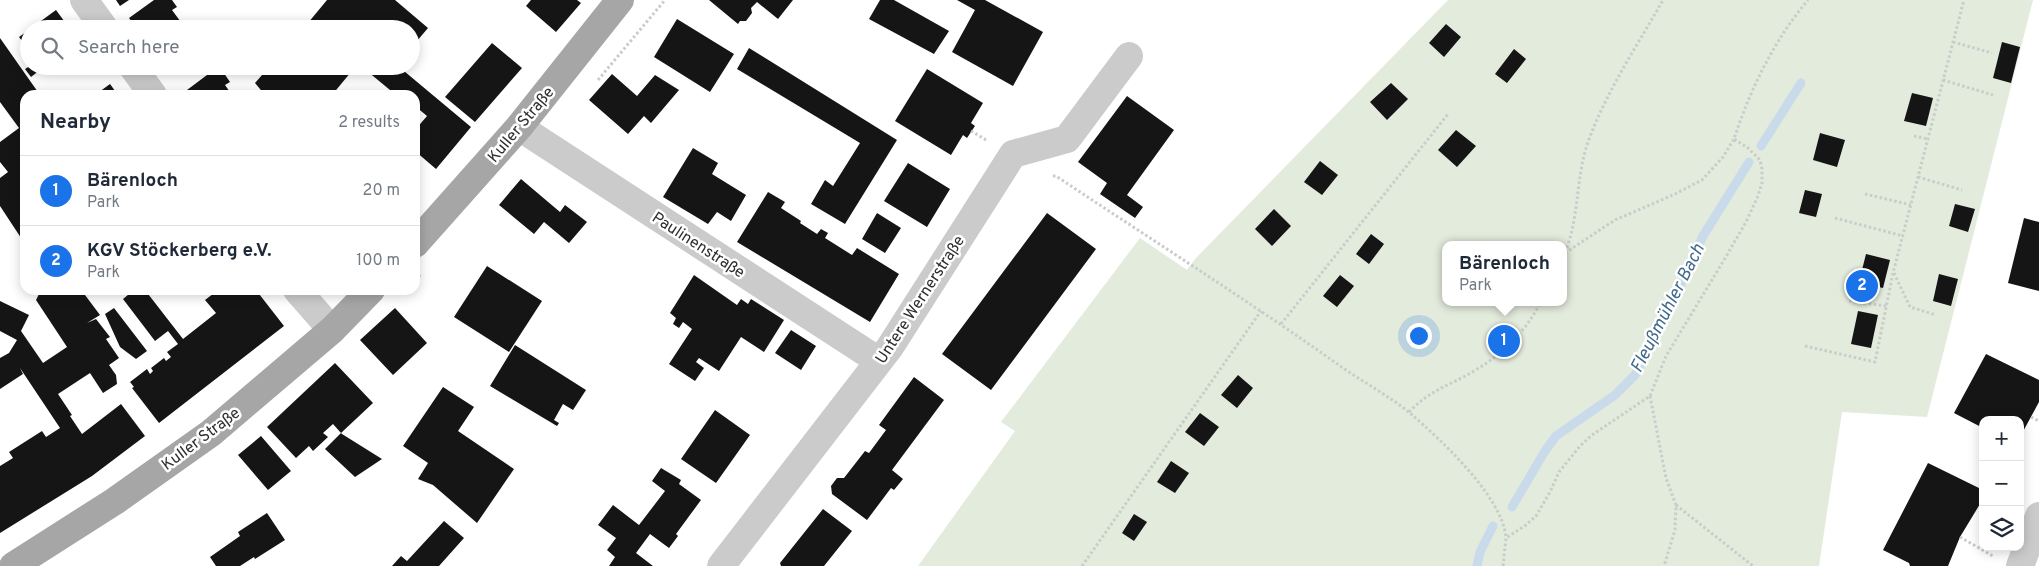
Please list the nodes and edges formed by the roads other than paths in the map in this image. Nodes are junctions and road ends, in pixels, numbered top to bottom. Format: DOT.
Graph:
graph roads {
  1 [pos="84,0"];
  2 [pos="620,0"];
  3 [pos="98,20"];
  4 [pos="1129,56"];
  5 [pos="139,75"];
  6 [pos="149,90"];
  7 [pos="519,127"];
  8 [pos="420,238"];
  9 [pos="302,295"];
  10 [pos="366,295"];
  11 [pos="332,330"];
  12 [pos="879,361"];
  13 [pos="2039,516"];
  14 [pos="13,566"];
  15 [pos="721,566"];
  16 [pos="2020,566"];
  1 -- 3 [label="street"];
  2 -- 7 [label="main road, Kuller Straße"];
  4 -- 12 [label="street, Untere Wernerstraße"];
  5 -- 6 [label="street"];
  7 -- 8 [label="main road, Kuller Straße"];
  7 -- 12 [label="street, Paulinenstraße"];
  9 -- 11 [label="street"];
  10 -- 11 [label="main road, Kuller Straße"];
  11 -- 14 [label="main road, Kuller Straße"];
  12 -- 15 [label="street, Untere Wernerstraße"];
  13 -- 16 [label="street"];
}
